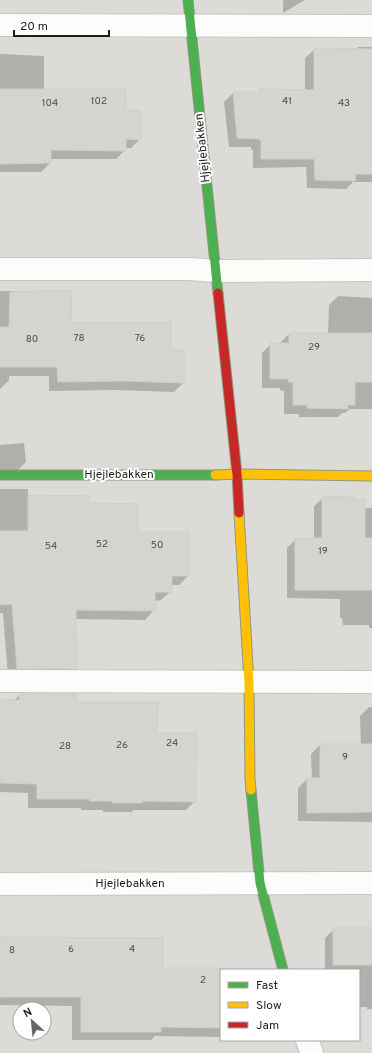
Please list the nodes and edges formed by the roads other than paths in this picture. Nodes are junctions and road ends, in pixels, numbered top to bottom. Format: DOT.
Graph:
graph roads {
  1 [pos="188,0"];
  2 [pos="0,24"];
  3 [pos="190,25"];
  4 [pos="372,26"];
  5 [pos="0,269"];
  6 [pos="372,270"];
  7 [pos="216,271"];
  8 [pos="237,474"];
  9 [pos="0,475"];
  10 [pos="372,476"];
  11 [pos="0,681"];
  12 [pos="249,682"];
  13 [pos="372,682"];
  14 [pos="260,883"];
  15 [pos="0,884"];
  16 [pos="372,884"];
  17 [pos="283,969"];
  18 [pos="307,1041"];
  19 [pos="312,1053"];
  1 -- 3 [label="street, Hjejlebakken"];
  2 -- 3 [label="street"];
  3 -- 4 [label="street"];
  3 -- 7 [label="street, Hjejlebakken"];
  5 -- 7 [label="street"];
  6 -- 7 [label="street"];
  7 -- 8 [label="street, Hjejlebakken"];
  8 -- 9 [label="street, Hjejlebakken"];
  8 -- 10 [label="street, Hjejlebakken"];
  8 -- 12 [label="street, Hjejlebakken"];
  11 -- 12 [label="street"];
  12 -- 13 [label="street"];
  12 -- 14 [label="street, Hjejlebakken"];
  14 -- 15 [label="street, Hjejlebakken"];
  14 -- 16 [label="street, Hjejlebakken"];
  14 -- 17 [label="street, Hjejlebakken"];
  18 -- 19 [label="street"];
}
